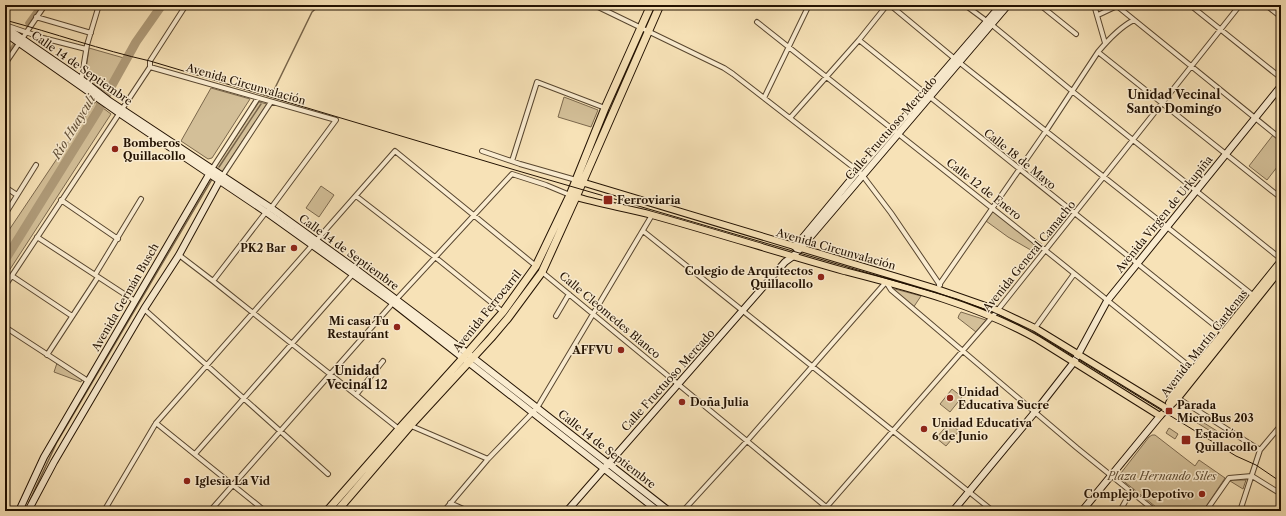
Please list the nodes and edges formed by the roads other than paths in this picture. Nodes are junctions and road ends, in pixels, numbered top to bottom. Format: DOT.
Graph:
graph roads {
  1 [pos="44,5"];
  2 [pos="99,5"];
  3 [pos="186,5"];
  4 [pos="594,5"];
  5 [pos="651,5"];
  6 [pos="660,5"];
  7 [pos="809,5"];
  8 [pos="889,5"];
  9 [pos="965,5"];
  10 [pos="1001,5"];
  11 [pos="1008,5"];
  12 [pos="1040,5"];
  13 [pos="1094,5"];
  14 [pos="1190,5"];
  15 [pos="1240,5"];
  16 [pos="1266,5"];
  17 [pos="1098,15"];
  18 [pos="36,17"];
  19 [pos="1281,17"];
  20 [pos="1134,20"];
  21 [pos="757,22"];
  22 [pos="989,24"];
  23 [pos="5,26"];
  24 [pos="1221,29"];
  25 [pos="644,30"];
  26 [pos="26,32"];
  27 [pos="5,33"];
  28 [pos="91,33"];
  29 [pos="1076,34"];
  30 [pos="859,40"];
  31 [pos="21,41"];
  32 [pos="1105,43"];
  33 [pos="789,47"];
  34 [pos="86,49"];
  35 [pos="1098,52"];
  36 [pos="958,60"];
  37 [pos="5,64"];
  38 [pos="1192,66"];
  39 [pos="150,67"];
  40 [pos="827,77"];
  41 [pos="1281,78"];
  42 [pos="80,82"];
  43 [pos="1281,86"];
  44 [pos="1072,91"];
  45 [pos="927,96"];
  46 [pos="258,98"];
  47 [pos="764,98"];
  48 [pos="272,102"];
  49 [pos="1163,103"];
  50 [pos="605,108"];
  51 [pos="120,111"];
  52 [pos="790,118"];
  53 [pos="1255,118"];
  54 [pos="1046,131"];
  55 [pos="896,132"];
  56 [pos="1281,139"];
  57 [pos="1133,140"];
  58 [pos="482,151"];
  59 [pos="1226,154"];
  60 [pos="512,161"];
  61 [pos="36,165"];
  62 [pos="1020,170"];
  63 [pos="211,171"];
  64 [pos="858,171"];
  65 [pos="863,176"];
  66 [pos="221,177"];
  67 [pos="1103,177"];
  68 [pos="579,181"];
  69 [pos="5,187"];
  70 [pos="1196,191"];
  71 [pos="17,195"];
  72 [pos="356,196"];
  73 [pos="573,196"];
  74 [pos="1281,198"];
  75 [pos="141,199"];
  76 [pos="61,200"];
  77 [pos="994,208"];
  78 [pos="268,210"];
  79 [pos="6,213"];
  80 [pos="1074,213"];
  81 [pos="652,215"];
  82 [pos="474,216"];
  83 [pos="1167,227"];
  84 [pos="644,230"];
  85 [pos="37,237"];
  86 [pos="118,239"];
  87 [pos="314,243"];
  88 [pos="796,249"];
  89 [pos="1045,250"];
  90 [pos="179,255"];
  91 [pos="435,257"];
  92 [pos="788,258"];
  93 [pos="1281,260"];
  94 [pos="1137,264"];
  95 [pos="539,269"];
  96 [pos="1281,269"];
  97 [pos="355,272"];
  98 [pos="1074,274"];
  99 [pos="12,276"];
  100 [pos="96,276"];
  101 [pos="213,280"];
  102 [pos="886,282"];
  103 [pos="5,286"];
  104 [pos="939,287"];
  105 [pos="569,294"];
  106 [pos="1255,297"];
  107 [pos="135,301"];
  108 [pos="395,301"];
  109 [pos="1107,301"];
  110 [pos="144,309"];
  111 [pos="743,310"];
  112 [pos="997,310"];
  113 [pos="253,312"];
  114 [pos="503,312"];
  115 [pos="594,313"];
  116 [pos="72,316"];
  117 [pos="556,316"];
  118 [pos="992,316"];
  119 [pos="5,327"];
  120 [pos="1035,328"];
  121 [pos="1225,335"];
  122 [pos="292,344"];
  123 [pos="962,352"];
  124 [pos="1079,354"];
  125 [pos="47,355"];
  126 [pos="468,358"];
  127 [pos="383,361"];
  128 [pos="1074,362"];
  129 [pos="206,365"];
  130 [pos="813,366"];
  131 [pos="1195,371"];
  132 [pos="330,375"];
  133 [pos="88,381"];
  134 [pos="678,384"];
  135 [pos="356,395"];
  136 [pos="1175,396"];
  137 [pos="243,399"];
  138 [pos="537,408"];
  139 [pos="1166,408"];
  140 [pos="1035,412"];
  141 [pos="532,413"];
  142 [pos="1160,416"];
  143 [pos="156,423"];
  144 [pos="407,424"];
  145 [pos="1281,425"];
  146 [pos="401,431"];
  147 [pos="894,431"];
  148 [pos="280,432"];
  149 [pos="747,441"];
  150 [pos="1260,450"];
  151 [pos="195,454"];
  152 [pos="488,459"];
  153 [pos="606,465"];
  154 [pos="328,474"];
  155 [pos="1111,475"];
  156 [pos="1252,476"];
  157 [pos="233,485"];
  158 [pos="1130,491"];
  159 [pos="969,492"];
  160 [pos="1281,494"];
  161 [pos="450,503"];
  162 [pos="5,509"];
  163 [pos="825,509"];
  164 [pos="12,511"];
  165 [pos="18,511"];
  166 [pos="28,511"];
  167 [pos="104,511"];
  168 [pos="210,511"];
  169 [pos="265,511"];
  170 [pos="327,511"];
  171 [pos="337,511"];
  172 [pos="444,511"];
  173 [pos="468,511"];
  174 [pos="567,511"];
  175 [pos="658,511"];
  176 [pos="669,511"];
  177 [pos="683,511"];
  178 [pos="830,511"];
  179 [pos="953,511"];
  180 [pos="993,511"];
  181 [pos="1082,511"];
  182 [pos="1120,511"];
  183 [pos="1155,511"];
  184 [pos="1206,511"];
  185 [pos="1240,511"];
  1 -- 18 [label="street"];
  2 -- 28 [label="street"];
  3 -- 39 [label="street"];
  4 -- 25 [label="street"];
  5 -- 25 [label="highway, Avenida Ferrocarril"];
  6 -- 25 [label="highway, Avenida Ferrocarril"];
  7 -- 33 [label="street"];
  8 -- 30 [label="street"];
  8 -- 36 [label="street"];
  9 -- 22 [label="street"];
  10 -- 22 [label="street, Calle Fructuoso Mercado"];
  11 -- 22 [label="street, Calle Fructuoso Mercado"];
  12 -- 29 [label="street"];
  13 -- 17 [label="street"];
  14 -- 24 [label="street"];
  15 -- 24 [label="street, Avenida General Camacho"];
  16 -- 19 [label="street"];
  17 -- 20 [label="street"];
  17 -- 32 [label="street"];
  18 -- 26 [label="street"];
  18 -- 28 [label="street"];
  20 -- 32 [label="street"];
  20 -- 38 [label="street"];
  21 -- 33 [label="street, Calle 12 de Enero"];
  22 -- 36 [label="street, Calle Fructuoso Mercado"];
  22 -- 44 [label="street"];
  23 -- 26 [label="street"];
  23 -- 31 [label="street, Calle 14 de Septiembre"];
  24 -- 38 [label="street, Avenida General Camacho"];
  24 -- 41 [label="street"];
  25 -- 47 [label="street"];
  25 -- 50 [label="highway, Avenida Ferrocarril"];
  25 -- 68 [label="highway, Avenida Ferrocarril"];
  26 -- 31 [label="street"];
  26 -- 34 [label="street"];
  27 -- 31 [label="street, Calle 14 de Septiembre"];
  28 -- 34 [label="street"];
  30 -- 40 [label="street"];
  30 -- 45 [label="street, Calle 18 de Mayo"];
  31 -- 37 [label="street"];
  31 -- 42 [label="street, Calle 14 de Septiembre"];
  32 -- 35 [label="street"];
  33 -- 40 [label="street, Calle 12 de Enero"];
  33 -- 47 [label="street"];
  34 -- 42 [label="street"];
  35 -- 44 [label="street"];
  35 -- 49 [label="street"];
  36 -- 45 [label="street, Calle Fructuoso Mercado"];
  36 -- 54 [label="street"];
  38 -- 49 [label="street, Avenida General Camacho"];
  38 -- 53 [label="street"];
  39 -- 46 [label="street, Avenida Circunvalación"];
  39 -- 51 [label="street"];
  40 -- 52 [label="street"];
  40 -- 55 [label="street, Calle 12 de Enero"];
  42 -- 51 [label="street, Calle 14 de Septiembre"];
  43 -- 53 [label="street, Avenida Virgen de Urkupiña"];
  44 -- 54 [label="street"];
  44 -- 57 [label="street"];
  45 -- 55 [label="street, Calle Fructuoso Mercado"];
  45 -- 62 [label="street, Calle 18 de Mayo"];
  46 -- 48 [label="street, Avenida Circunvalación"];
  46 -- 63 [label="street, Avenida Germán Busch"];
  47 -- 52 [label="street"];
  48 -- 66 [label="street, Avenida Germán Busch"];
  48 -- 78 [label="street, Avenida Circunvalación"];
  49 -- 57 [label="street, Avenida General Camacho"];
  49 -- 59 [label="street"];
  50 -- 60 [label="street"];
  50 -- 68 [label="highway, Avenida Ferrocarril"];
  51 -- 63 [label="street, Calle 14 de Septiembre"];
  51 -- 76 [label="street"];
  52 -- 64 [label="street"];
  53 -- 56 [label="street"];
  53 -- 59 [label="street, Avenida Virgen de Urkupiña"];
  54 -- 62 [label="street"];
  54 -- 67 [label="street"];
  55 -- 64 [label="street, Calle Fructuoso Mercado"];
  55 -- 65 [label="street, Calle Fructuoso Mercado"];
  55 -- 77 [label="street, Calle 12 de Enero"];
  57 -- 67 [label="street, Avenida General Camacho"];
  57 -- 70 [label="street"];
  58 -- 60 [label="street, Avenida Circunvalación"];
  59 -- 70 [label="street, Avenida Virgen de Urkupiña"];
  59 -- 74 [label="street"];
  60 -- 68 [label="street, Avenida Circunvalación"];
  61 -- 71 [label="street"];
  62 -- 77 [label="street"];
  62 -- 80 [label="street, Calle 18 de Mayo"];
  63 -- 66 [label="street, Calle 14 de Septiembre"];
  63 -- 107 [label="street, Avenida Germán Busch"];
  64 -- 65 [label="street"];
  64 -- 88 [label="street, Calle Fructuoso Mercado"];
  65 -- 88 [label="street, Calle Fructuoso Mercado"];
  65 -- 104 [label="street"];
  66 -- 78 [label="street, Calle 14 de Septiembre"];
  66 -- 90 [label="street, Avenida Germán Busch"];
  67 -- 80 [label="street, Avenida General Camacho"];
  67 -- 83 [label="street"];
  68 -- 73 [label="highway, Avenida Ferrocarril"];
  68 -- 88 [label="main road, Avenida Circunvalación"];
  69 -- 71 [label="street"];
  70 -- 83 [label="street, Avenida Virgen de Urkupiña"];
  70 -- 93 [label="street"];
  71 -- 79 [label="street"];
  72 -- 82 [label="street, Calle Cleomedes Blanco"];
  72 -- 87 [label="street"];
  72 -- 91 [label="street"];
  73 -- 81 [label="main road, Avenida Circunvalación"];
  73 -- 82 [label="street, Avenida Circunvalación"];
  73 -- 95 [label="highway, Avenida Ferrocarril"];
  75 -- 86 [label="street"];
  76 -- 85 [label="street"];
  76 -- 86 [label="street"];
  77 -- 89 [label="street, Calle 12 de Enero"];
  77 -- 104 [label="street"];
  78 -- 87 [label="street, Calle 14 de Septiembre"];
  78 -- 101 [label="street"];
  80 -- 89 [label="street, Avenida General Camacho"];
  80 -- 94 [label="street, Calle 18 de Mayo"];
  81 -- 84 [label="street"];
  81 -- 92 [label="main road, Avenida Circunvalación"];
  82 -- 91 [label="street"];
  82 -- 95 [label="street, Calle Cleomedes Blanco"];
  83 -- 94 [label="street, Avenida Virgen de Urkupiña"];
  83 -- 106 [label="street"];
  84 -- 111 [label="street"];
  84 -- 115 [label="street"];
  85 -- 99 [label="street"];
  85 -- 100 [label="street"];
  86 -- 100 [label="street"];
  87 -- 97 [label="street, Calle 14 de Septiembre"];
  87 -- 113 [label="street"];
  88 -- 92 [label="street, Calle Fructuoso Mercado"];
  88 -- 104 [label="main road, Avenida Circunvalación"];
  89 -- 98 [label="street, Calle 12 de Enero"];
  89 -- 112 [label="street, Avenida General Camacho"];
  90 -- 101 [label="street"];
  90 -- 110 [label="street, Avenida Germán Busch"];
  91 -- 108 [label="street"];
  91 -- 114 [label="street"];
  92 -- 102 [label="main road, Avenida Circunvalación"];
  92 -- 111 [label="street, Calle Fructuoso Mercado"];
  93 -- 106 [label="main road, Avenida Martín Cardenas"];
  94 -- 109 [label="street, Avenida Virgen de Urkupiña"];
  94 -- 121 [label="street, Calle 18 de Mayo"];
  95 -- 105 [label="street, Calle Cleomedes Blanco"];
  95 -- 114 [label="highway, Avenida Ferrocarril"];
  95 -- 126 [label="highway, Avenida Ferrocarril"];
  96 -- 106 [label="main road, Avenida Martín Cardenas"];
  97 -- 108 [label="street, Calle 14 de Septiembre"];
  97 -- 122 [label="street"];
  98 -- 109 [label="street, Calle 12 de Enero"];
  98 -- 120 [label="street"];
  99 -- 103 [label="street"];
  99 -- 116 [label="street"];
  100 -- 107 [label="street"];
  100 -- 116 [label="street"];
  101 -- 113 [label="street"];
  102 -- 118 [label="main road, Avenida Circunvalación"];
  102 -- 123 [label="street"];
  102 -- 130 [label="street"];
  104 -- 112 [label="main road, Avenida Circunvalación"];
  105 -- 115 [label="street, Calle Cleomedes Blanco"];
  105 -- 117 [label="street"];
  106 -- 121 [label="main road, Avenida Martín Cardenas"];
  107 -- 133 [label="street, Avenida Germán Busch"];
  108 -- 126 [label="street, Calle 14 de Septiembre"];
  108 -- 132 [label="street"];
  109 -- 124 [label="street, Avenida Virgen de Urkupiña"];
  109 -- 131 [label="street, Calle 12 de Enero"];
  110 -- 129 [label="street"];
  110 -- 166 [label="street, Avenida Germán Busch"];
  111 -- 130 [label="street"];
  111 -- 134 [label="street, Calle Fructuoso Mercado"];
  112 -- 118 [label="street, Avenida General Camacho"];
  112 -- 120 [label="main road, Avenida Circunvalación"];
  113 -- 122 [label="street"];
  113 -- 129 [label="street"];
  114 -- 126 [label="highway, Avenida Ferrocarril"];
  115 -- 134 [label="street, Calle Cleomedes Blanco"];
  115 -- 138 [label="street"];
  116 -- 125 [label="street"];
  118 -- 123 [label="street, Avenida General Camacho"];
  118 -- 128 [label="main road, Avenida Circunvalación"];
  119 -- 125 [label="street"];
  120 -- 124 [label="main road, Avenida Circunvalación"];
  121 -- 131 [label="main road, Avenida Martín Cardenas"];
  122 -- 132 [label="street"];
  122 -- 137 [label="street"];
  123 -- 140 [label="street"];
  123 -- 147 [label="street, Avenida General Camacho"];
  124 -- 128 [label="street, Avenida Virgen de Urkupiña"];
  124 -- 139 [label="main road, Avenida Circunvalación"];
  125 -- 133 [label="street"];
  126 -- 138 [label="street, Calle 14 de Septiembre"];
  126 -- 141 [label="street, Calle 14 de Septiembre"];
  126 -- 144 [label="highway, Avenida Ferrocarril"];
  127 -- 135 [label="street"];
  128 -- 140 [label="street, Avenida Virgen de Urkupiña"];
  128 -- 142 [label="main road, Avenida Circunvalación"];
  129 -- 137 [label="street"];
  129 -- 143 [label="street"];
  130 -- 147 [label="street"];
  130 -- 149 [label="street"];
  131 -- 136 [label="main road, Avenida Martín Cardenas"];
  132 -- 135 [label="street"];
  132 -- 148 [label="street"];
  133 -- 165 [label="street, Avenida Germán Busch"];
  134 -- 149 [label="street, Calle Cleomedes Blanco"];
  134 -- 153 [label="street, Calle Fructuoso Mercado"];
  135 -- 146 [label="street"];
  136 -- 139 [label="main road, Avenida Martín Cardenas"];
  136 -- 150 [label="street"];
  137 -- 148 [label="street"];
  137 -- 151 [label="street"];
  138 -- 141 [label="street"];
  138 -- 153 [label="street, Calle 14 de Septiembre"];
  139 -- 142 [label="main road, Avenida Martín Cardenas"];
  140 -- 155 [label="street"];
  140 -- 159 [label="street, Avenida Virgen de Urkupiña"];
  141 -- 152 [label="street"];
  141 -- 153 [label="street, Calle 14 de Septiembre"];
  142 -- 155 [label="street"];
  143 -- 151 [label="street"];
  143 -- 167 [label="street"];
  144 -- 146 [label="highway, Avenida Ferrocarril"];
  144 -- 152 [label="street"];
  145 -- 150 [label="street"];
  146 -- 170 [label="highway, Avenida Ferrocarril"];
  146 -- 171 [label="highway, Avenida Ferrocarril"];
  147 -- 159 [label="street"];
  147 -- 163 [label="street, Avenida General Camacho"];
  148 -- 154 [label="street"];
  148 -- 157 [label="street"];
  149 -- 163 [label="street, Calle Cleomedes Blanco"];
  149 -- 177 [label="street"];
  150 -- 156 [label="street"];
  151 -- 157 [label="street"];
  152 -- 161 [label="street"];
  153 -- 174 [label="street, Calle Fructuoso Mercado"];
  153 -- 175 [label="street, Calle 14 de Septiembre"];
  153 -- 176 [label="street, Calle 14 de Septiembre"];
  155 -- 158 [label="street"];
  155 -- 181 [label="street"];
  156 -- 160 [label="street"];
  156 -- 184 [label="street"];
  156 -- 185 [label="street"];
  157 -- 168 [label="street"];
  157 -- 169 [label="street"];
  158 -- 182 [label="street"];
  158 -- 183 [label="street"];
  159 -- 179 [label="street, Avenida Virgen de Urkupiña"];
  159 -- 180 [label="street"];
  161 -- 172 [label="street"];
  161 -- 173 [label="street"];
  162 -- 164 [label="main road"];
  163 -- 178 [label="street, Calle Cleomedes Blanco"];
}
